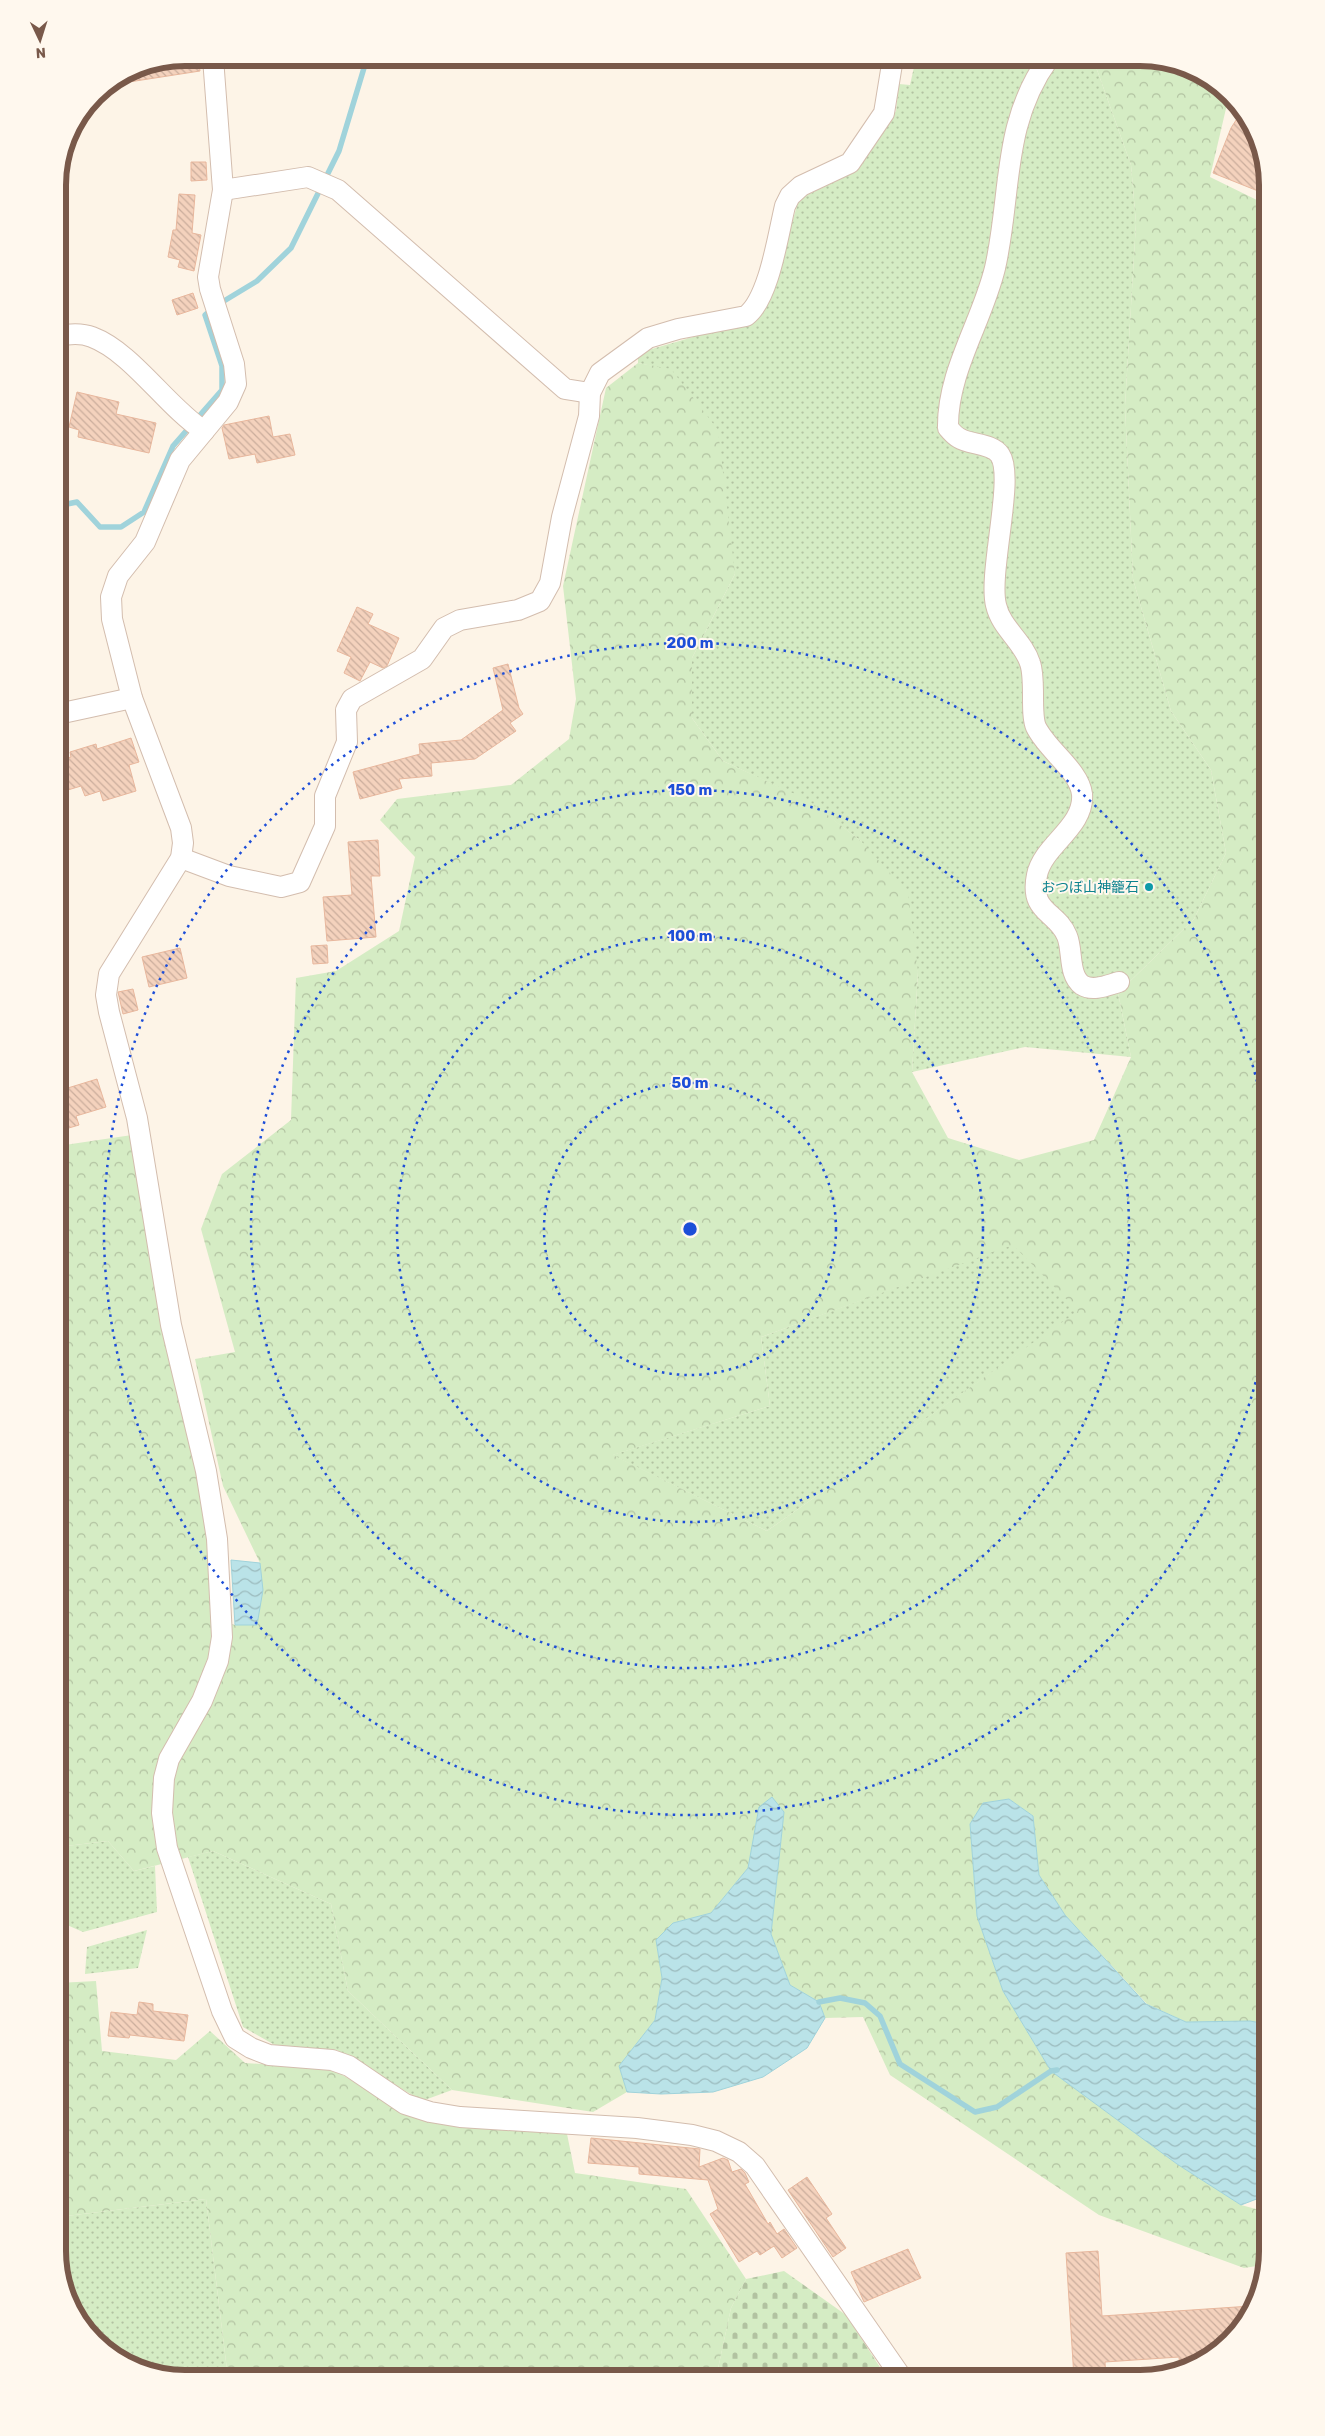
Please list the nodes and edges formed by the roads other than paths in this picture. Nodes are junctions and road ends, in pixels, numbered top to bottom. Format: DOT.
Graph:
graph roads {
  1 [pos="214,66"];
  2 [pos="892,67"];
  3 [pos="1044,67"];
  4 [pos="223,190"];
  5 [pos="67,336"];
  6 [pos="590,393"];
  7 [pos="204,431"];
  8 [pos="132,698"];
  9 [pos="67,712"];
  10 [pos="181,858"];
  11 [pos="1119,982"];
  12 [pos="896,2370"];
  1 -- 4 [label="street"];
  2 -- 6 [label="street"];
  3 -- 11 [label="street"];
  4 -- 6 [label="street"];
  4 -- 7 [label="street"];
  5 -- 7 [label="street"];
  6 -- 10 [label="street"];
  7 -- 8 [label="street"];
  8 -- 9 [label="street"];
  8 -- 10 [label="street"];
  10 -- 12 [label="street"];
}
